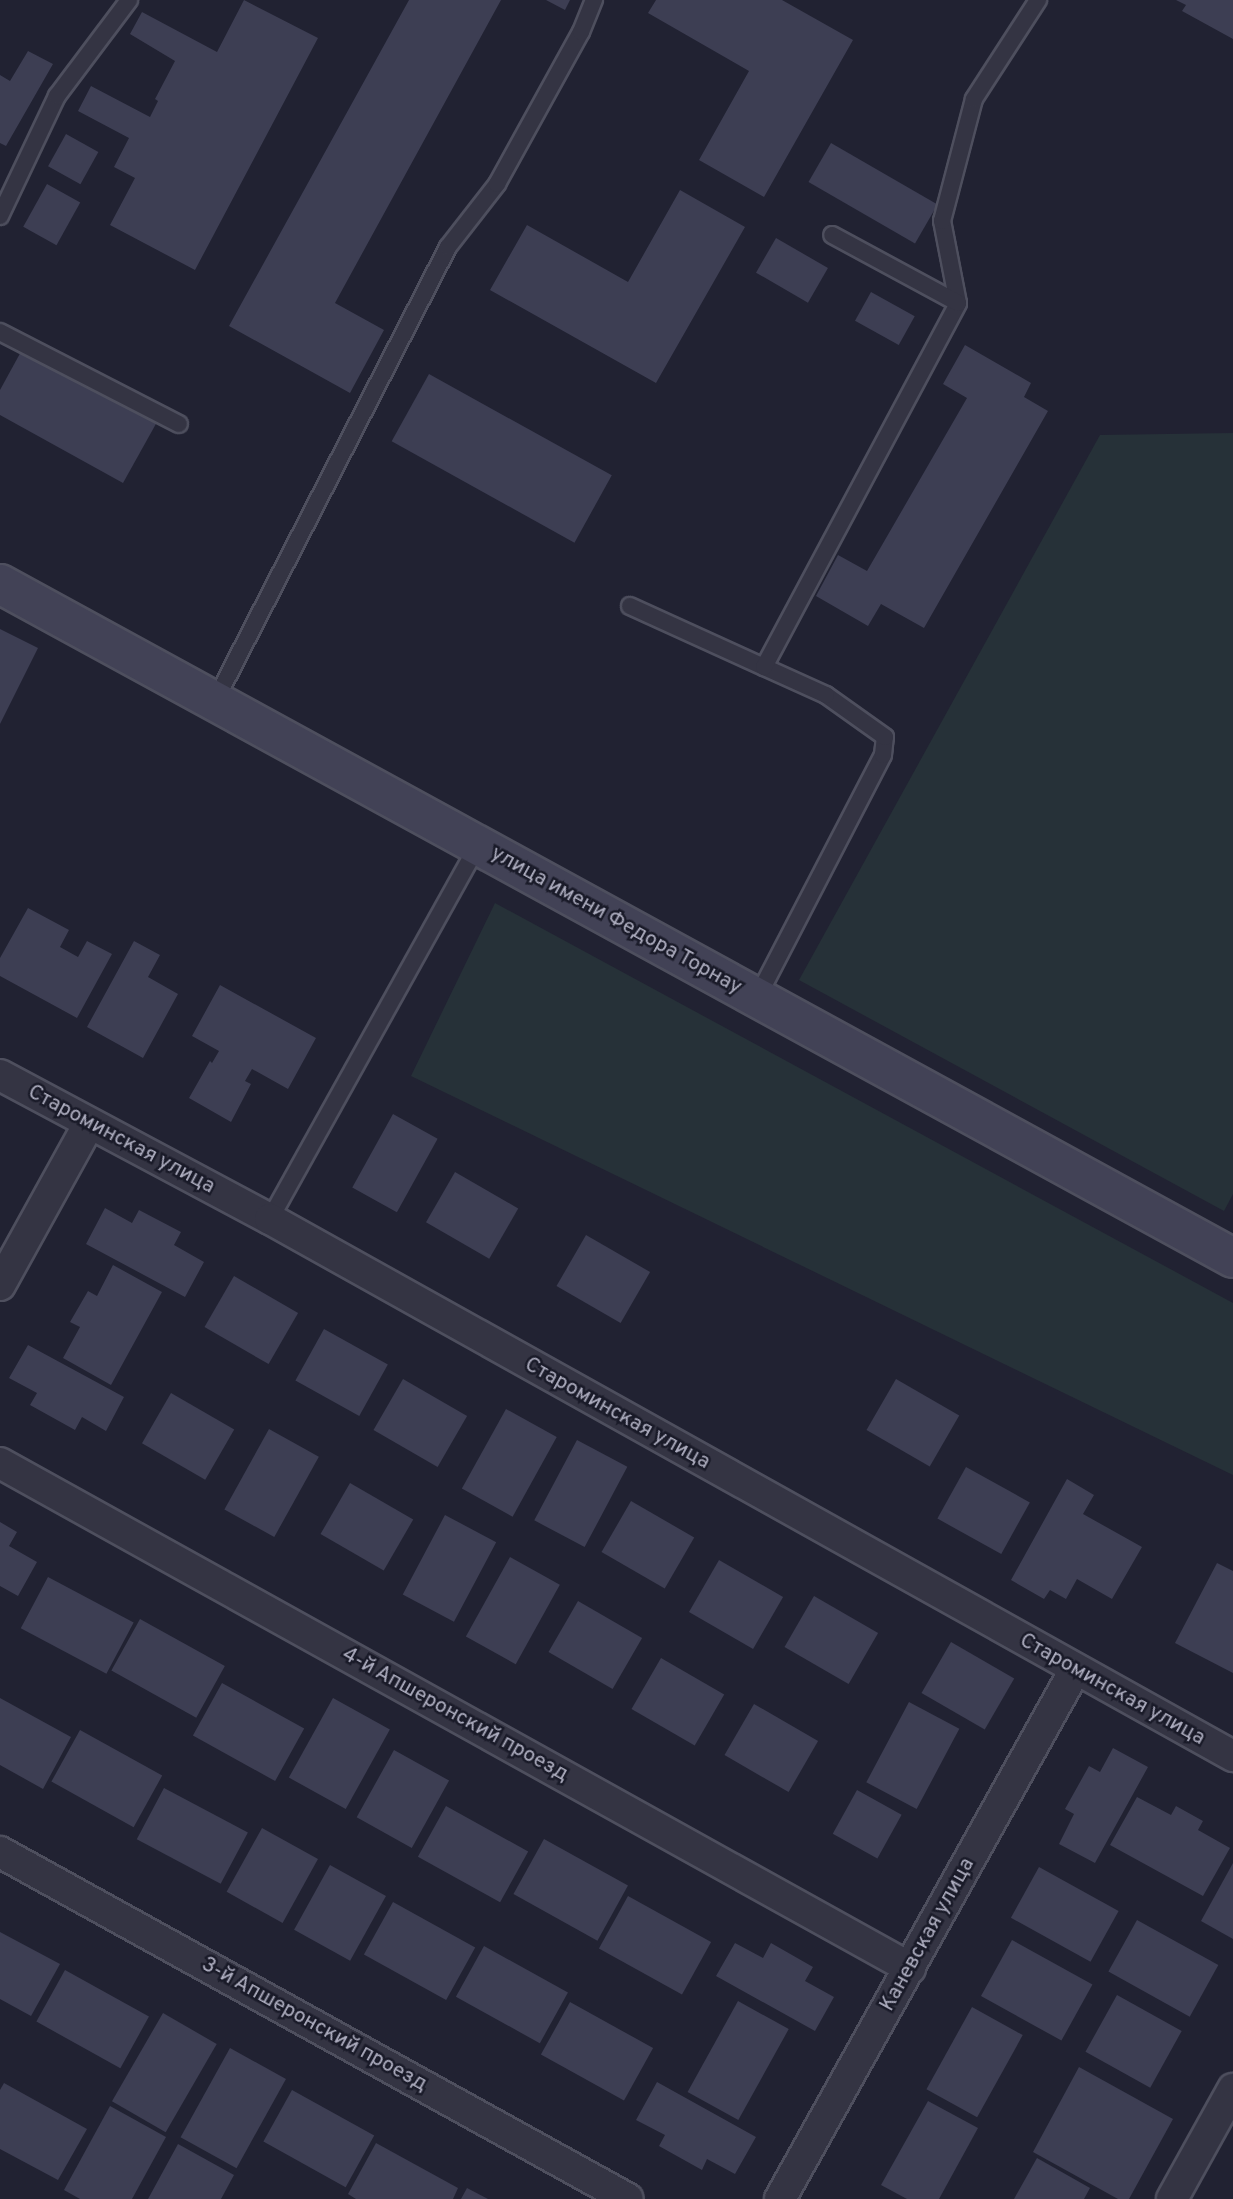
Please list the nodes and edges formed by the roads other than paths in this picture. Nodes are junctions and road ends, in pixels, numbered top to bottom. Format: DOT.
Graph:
graph roads {
  1 [pos="129,0"];
  2 [pos="594,0"];
  3 [pos="1038,0"];
  4 [pos="0,216"];
  5 [pos="832,235"];
  6 [pos="958,303"];
  7 [pos="0,332"];
  8 [pos="179,425"];
  9 [pos="0,584"];
  10 [pos="630,606"];
  11 [pos="764,667"];
  12 [pos="215,701"];
  13 [pos="478,846"];
  14 [pos="757,998"];
  15 [pos="0,1074"];
  16 [pos="89,1124"];
  17 [pos="270,1219"];
  18 [pos="1233,1258"];
  19 [pos="0,1285"];
  20 [pos="0,1463"];
  21 [pos="1074,1670"];
  22 [pos="1233,1756"];
  23 [pos="0,1852"];
  24 [pos="910,1968"];
  25 [pos="1233,2089"];
  26 [pos="628,2199"];
  27 [pos="780,2199"];
  28 [pos="1172,2199"];
  1 -- 4 [label="lane"];
  2 -- 12 [label="lane"];
  3 -- 6 [label="lane"];
  5 -- 6 [label="lane"];
  6 -- 11 [label="lane"];
  7 -- 8 [label="lane"];
  9 -- 12 [label="street, улица имени Федора Торнау"];
  10 -- 11 [label="lane"];
  11 -- 14 [label="lane"];
  12 -- 13 [label="street, улица имени Федора Торнау"];
  13 -- 14 [label="street, улица имени Федора Торнау"];
  13 -- 17 [label="lane"];
  14 -- 18 [label="street, улица имени Федора Торнау"];
  15 -- 16 [label="street, Староминская улица"];
  16 -- 17 [label="street, Староминская улица"];
  16 -- 19 [label="street"];
  17 -- 21 [label="street, Староминская улица"];
  20 -- 24 [label="street, 4-й Апшеронский проезд"];
  21 -- 22 [label="street, Староминская улица"];
  21 -- 24 [label="street, Каневская улица"];
  23 -- 26 [label="street, 3-й Апшеронский проезд"];
  24 -- 27 [label="street, Каневская улица"];
  25 -- 28 [label="street"];
}
